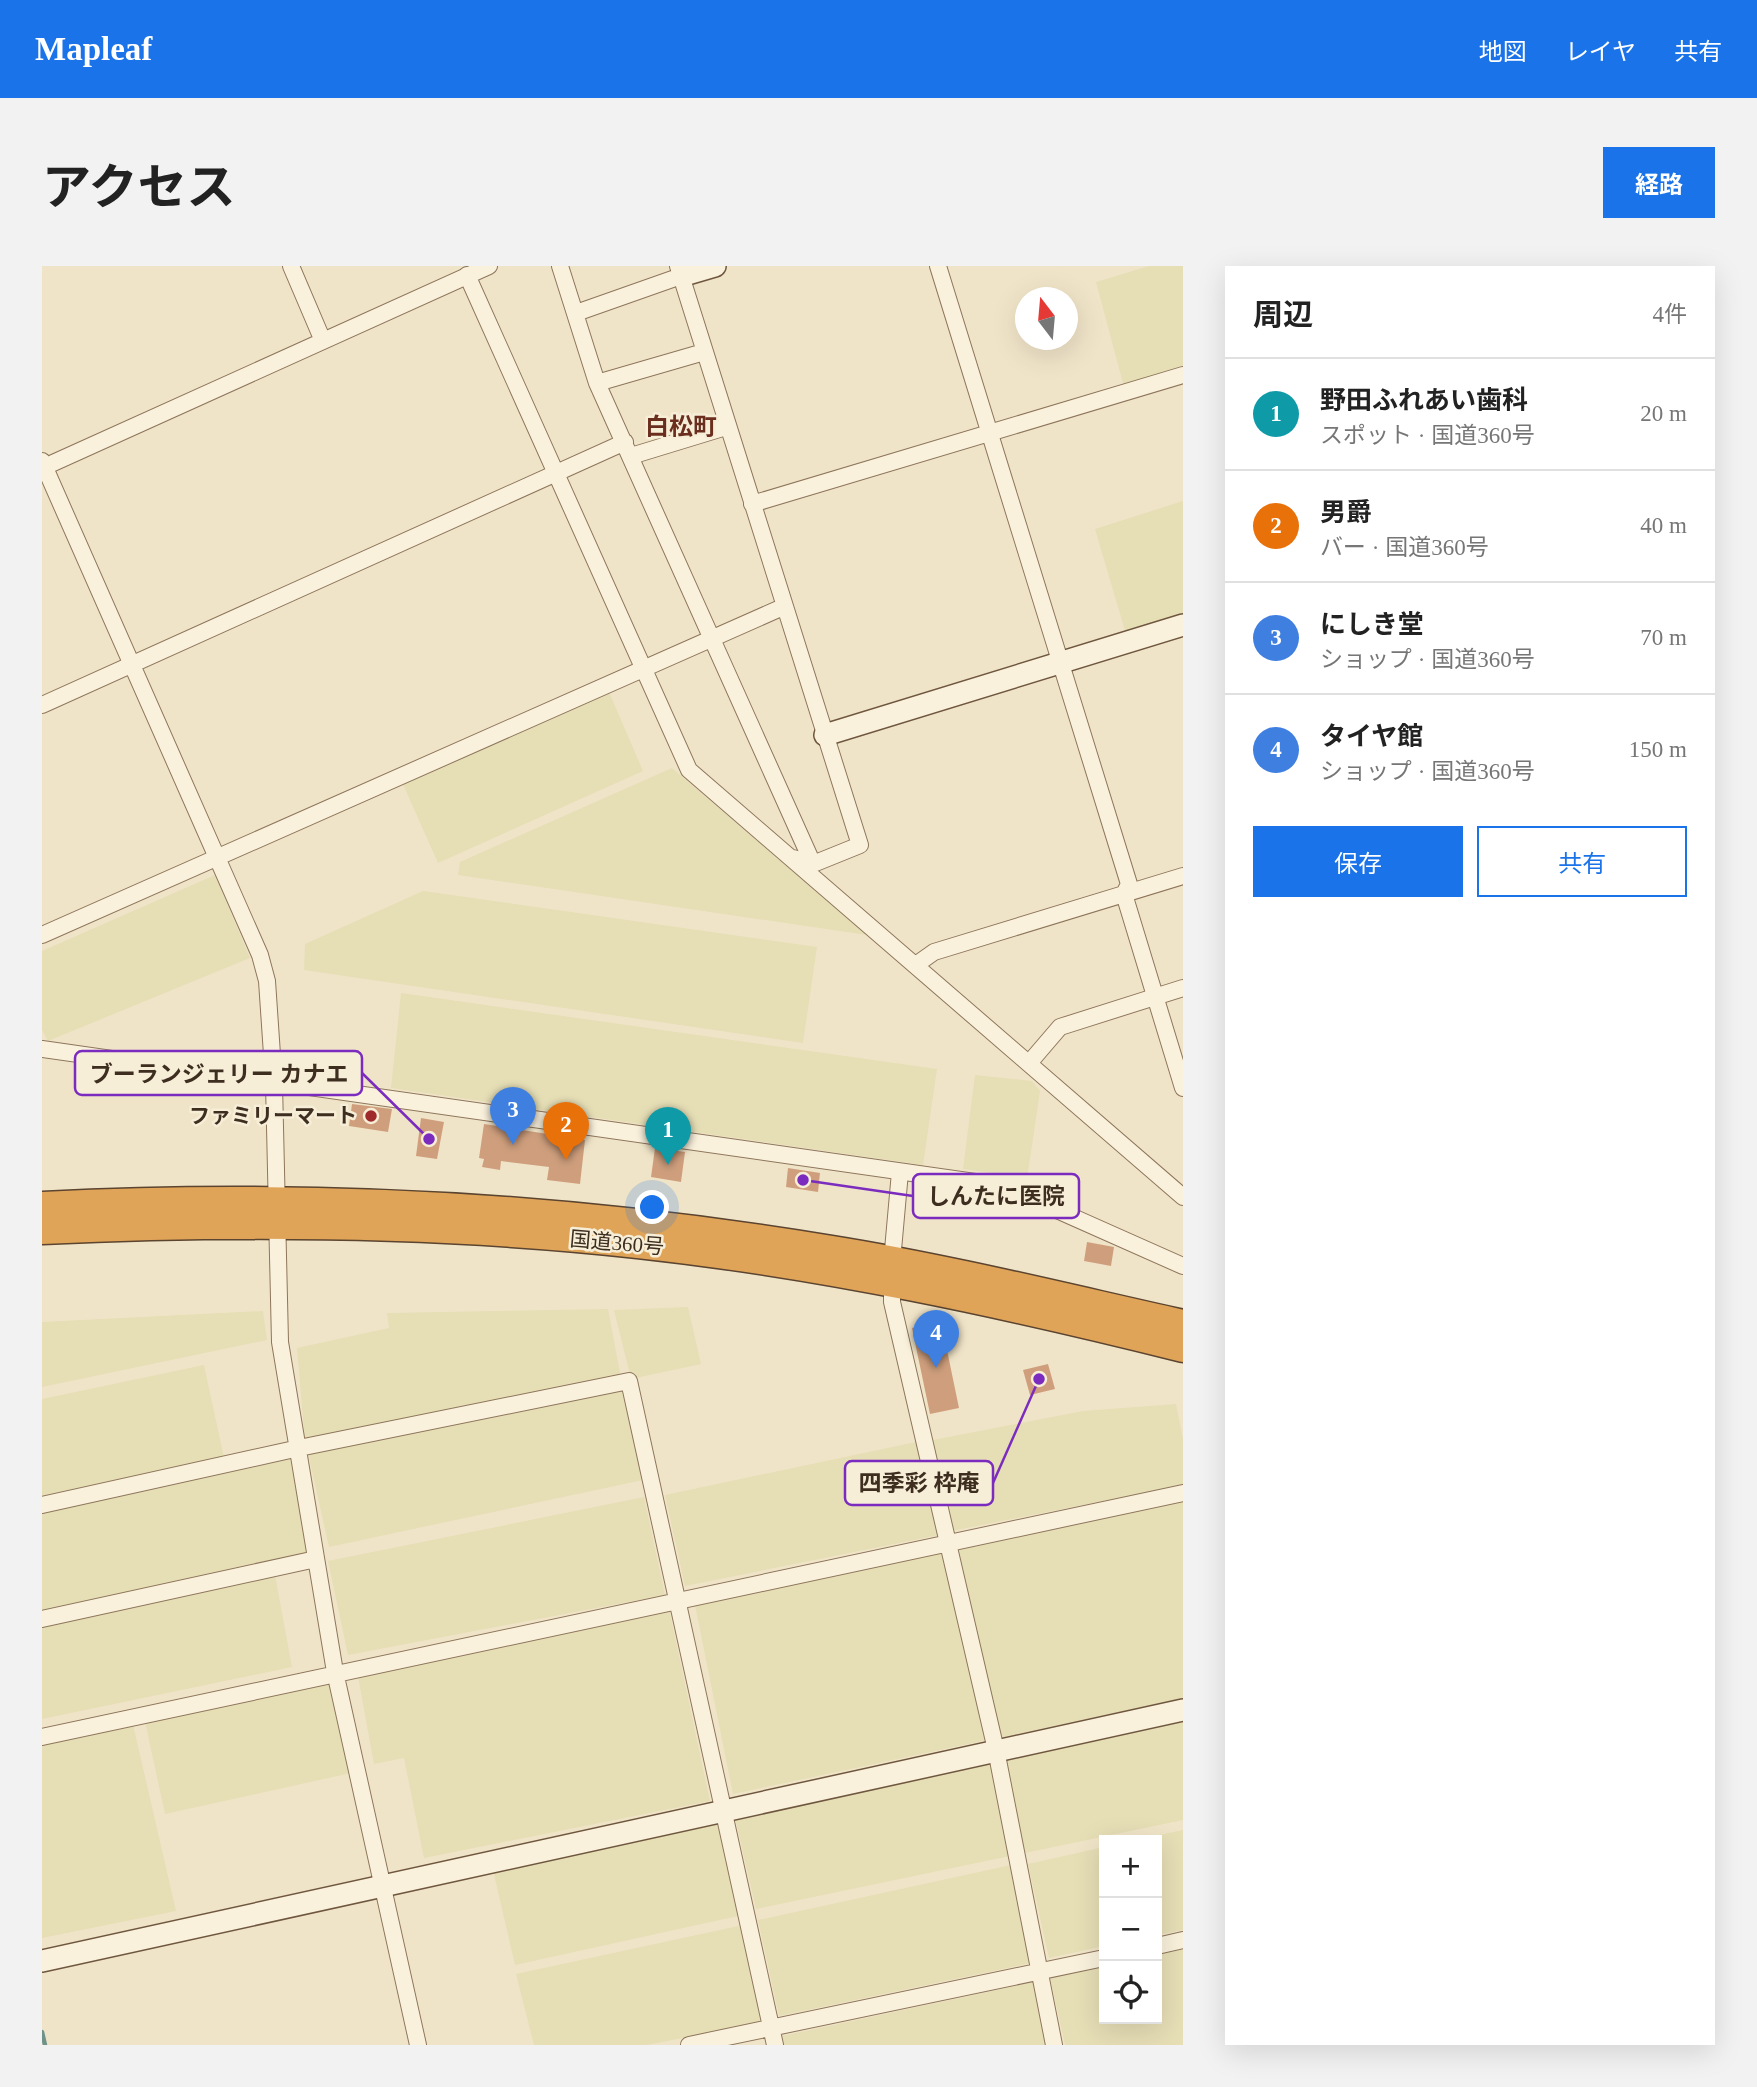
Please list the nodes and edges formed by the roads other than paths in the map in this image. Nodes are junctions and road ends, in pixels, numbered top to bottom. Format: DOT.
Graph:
graph roads {
  1 [pos="291,266"];
  2 [pos="489,266"];
  3 [pos="560,266"];
  4 [pos="715,266"];
  5 [pos="938,266"];
  6 [pos="680,271"];
  7 [pos="467,275"];
  8 [pos="576,313"];
  9 [pos="323,341"];
  10 [pos="704,352"];
  11 [pos="1183,375"];
  12 [pos="597,383"];
  13 [pos="726,426"];
  14 [pos="990,434"];
  15 [pos="628,449"];
  16 [pos="43,465"];
  17 [pos="554,474"];
  18 [pos="752,505"];
  19 [pos="783,607"];
  20 [pos="1183,625"];
  21 [pos="710,638"];
  22 [pos="1061,663"];
  23 [pos="132,665"];
  24 [pos="645,669"];
  25 [pos="42,705"];
  26 [pos="825,735"];
  27 [pos="787,856"];
  28 [pos="217,860"];
  29 [pos="813,864"];
  30 [pos="1183,876"];
  31 [pos="1124,894"];
  32 [pos="42,935"];
  33 [pos="917,964"];
  34 [pos="1183,988"];
  35 [pos="1155,998"];
  36 [pos="42,1049"];
  37 [pos="1030,1062"];
  38 [pos="274,1084"];
  39 [pos="1183,1088"];
  40 [pos="900,1172"];
  41 [pos="1183,1196"];
  42 [pos="42,1206"];
  43 [pos="277,1211"];
  44 [pos="42,1230"];
  45 [pos="1183,1266"];
  46 [pos="892,1272"];
  47 [pos="1183,1324"];
  48 [pos="1183,1348"];
  49 [pos="299,1448"];
  50 [pos="1183,1493"];
  51 [pos="42,1505"];
  52 [pos="948,1542"];
  53 [pos="316,1559"];
  54 [pos="674,1600"];
  55 [pos="42,1619"];
  56 [pos="335,1672"];
  57 [pos="1183,1710"];
  58 [pos="42,1737"];
  59 [pos="996,1750"];
  60 [pos="722,1814"];
  61 [pos="383,1887"];
  62 [pos="1183,1940"];
  63 [pos="1162,1945"];
  64 [pos="1099,1959"];
  65 [pos="42,1961"];
  66 [pos="1039,1974"];
  67 [pos="771,2027"];
  68 [pos="418,2045"];
  69 [pos="689,2045"];
  70 [pos="775,2045"];
  71 [pos="1054,2045"];
  1 -- 9 [label="street"];
  2 -- 7 [label="street"];
  3 -- 8 [label="street"];
  4 -- 6 [label="street"];
  5 -- 14 [label="street"];
  6 -- 8 [label="street"];
  6 -- 10 [label="street"];
  7 -- 9 [label="street"];
  7 -- 17 [label="street"];
  8 -- 12 [label="street"];
  9 -- 16 [label="street"];
  10 -- 12 [label="street"];
  10 -- 13 [label="street"];
  11 -- 14 [label="street"];
  12 -- 15 [label="street"];
  13 -- 15 [label="street"];
  13 -- 18 [label="street"];
  14 -- 18 [label="street"];
  14 -- 22 [label="street"];
  15 -- 17 [label="street"];
  15 -- 21 [label="street"];
  16 -- 23 [label="street"];
  17 -- 23 [label="street"];
  17 -- 24 [label="street"];
  18 -- 19 [label="street"];
  19 -- 21 [label="street"];
  19 -- 26 [label="street"];
  20 -- 22 [label="street"];
  21 -- 24 [label="street"];
  21 -- 29 [label="street"];
  22 -- 26 [label="street"];
  22 -- 31 [label="street"];
  23 -- 25 [label="street"];
  23 -- 28 [label="street"];
  24 -- 27 [label="street"];
  24 -- 28 [label="street"];
  26 -- 29 [label="street"];
  27 -- 29 [label="street"];
  27 -- 33 [label="street"];
  28 -- 32 [label="street"];
  28 -- 38 [label="street"];
  30 -- 31 [label="street"];
  31 -- 33 [label="street"];
  31 -- 35 [label="street"];
  33 -- 37 [label="street"];
  34 -- 35 [label="street"];
  35 -- 37 [label="street"];
  35 -- 39 [label="street"];
  36 -- 38 [label="street"];
  37 -- 41 [label="street"];
  38 -- 40 [label="street"];
  38 -- 43 [label="street"];
  40 -- 45 [label="street"];
  40 -- 46 [label="street"];
  42 -- 43 [label="highway, 国道360号"];
  43 -- 44 [label="highway, 国道360号"];
  43 -- 46 [label="highway, 国道360号"];
  43 -- 49 [label="street"];
  46 -- 47 [label="highway, 国道360号"];
  46 -- 48 [label="highway, 国道360号"];
  46 -- 52 [label="street"];
  49 -- 51 [label="street"];
  49 -- 53 [label="street"];
  49 -- 54 [label="street"];
  50 -- 52 [label="street"];
  52 -- 54 [label="street"];
  52 -- 59 [label="street"];
  53 -- 55 [label="street"];
  53 -- 56 [label="street"];
  54 -- 56 [label="street"];
  54 -- 60 [label="street"];
  56 -- 58 [label="street"];
  56 -- 61 [label="street"];
  57 -- 59 [label="street"];
  59 -- 60 [label="street"];
  59 -- 66 [label="street"];
  60 -- 61 [label="street"];
  60 -- 67 [label="street"];
  61 -- 65 [label="street"];
  61 -- 68 [label="street"];
  62 -- 63 [label="street"];
  64 -- 66 [label="street"];
  66 -- 67 [label="street"];
  66 -- 71 [label="street"];
  67 -- 69 [label="street"];
  67 -- 70 [label="street"];
}
